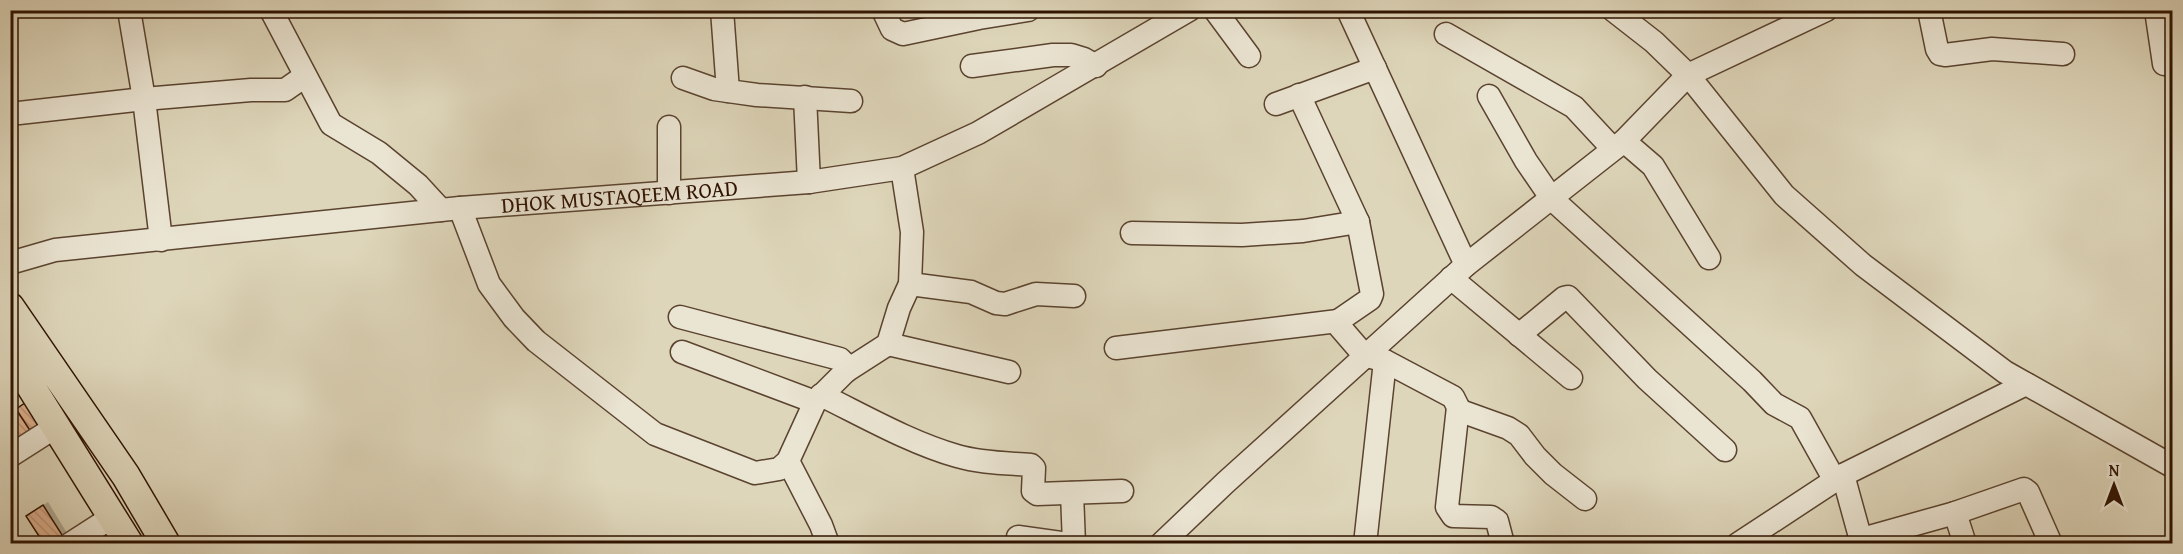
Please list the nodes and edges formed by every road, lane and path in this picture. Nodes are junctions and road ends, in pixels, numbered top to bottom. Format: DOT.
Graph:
graph roads {
  1 [pos="129,10"];
  2 [pos="271,10"];
  3 [pos="722,10"];
  4 [pos="883,10"];
  5 [pos="1028,10"];
  6 [pos="1189,10"];
  7 [pos="1215,10"];
  8 [pos="1348,10"];
  9 [pos="1613,10"];
  10 [pos="1826,10"];
  11 [pos="1929,10"];
  12 [pos="2156,10"];
  13 [pos="1446,34"];
  14 [pos="2063,54"];
  15 [pos="1249,56"];
  16 [pos="2164,64"];
  17 [pos="972,66"];
  18 [pos="1096,66"];
  19 [pos="1375,68"];
  20 [pos="1688,75"];
  21 [pos="305,76"];
  22 [pos="683,78"];
  23 [pos="728,91"];
  24 [pos="1299,95"];
  25 [pos="1489,96"];
  26 [pos="805,97"];
  27 [pos="144,99"];
  28 [pos="851,101"];
  29 [pos="1276,104"];
  30 [pos="10,114"];
  31 [pos="669,127"];
  32 [pos="1618,145"];
  33 [pos="902,168"];
  34 [pos="809,182"];
  35 [pos="669,193"];
  36 [pos="1552,199"];
  37 [pos="451,209"];
  38 [pos="1358,222"];
  39 [pos="1132,233"];
  40 [pos="161,240"];
  41 [pos="1709,258"];
  42 [pos="10,263"];
  43 [pos="1459,272"];
  44 [pos="910,284"];
  45 [pos="1074,296"];
  46 [pos="10,307"];
  47 [pos="680,317"];
  48 [pos="1338,321"];
  49 [pos="1519,335"];
  50 [pos="888,344"];
  51 [pos="1116,348"];
  52 [pos="682,352"];
  53 [pos="10,353"];
  54 [pos="1375,358"];
  55 [pos="846,371"];
  56 [pos="1009,372"];
  57 [pos="1571,378"];
  58 [pos="2026,384"];
  59 [pos="818,399"];
  60 [pos="1458,410"];
  61 [pos="57,426"];
  62 [pos="1725,450"];
  63 [pos="10,456"];
  64 [pos="788,461"];
  65 [pos="2172,466"];
  66 [pos="1838,477"];
  67 [pos="1122,491"];
  68 [pos="1072,493"];
  69 [pos="1585,499"];
  70 [pos="1955,513"];
  71 [pos="112,517"];
  72 [pos="1018,537"];
  73 [pos="1862,541"];
  74 [pos="70,543"];
  75 [pos="129,543"];
  76 [pos="166,543"];
  77 [pos="828,543"];
  78 [pos="1068,543"];
  79 [pos="1074,543"];
  80 [pos="1161,543"];
  81 [pos="1365,543"];
  82 [pos="1503,543"];
  83 [pos="1737,543"];
  84 [pos="1965,543"];
  85 [pos="2051,543"];
  1 -- 27 [label="street"];
  2 -- 21 [label="street"];
  3 -- 23 [label="street"];
  4 -- 5 [label="street"];
  6 -- 18 [label="street, DHOK MUSTAQEEM ROAD"];
  7 -- 15 [label="street"];
  8 -- 19 [label="street"];
  9 -- 20 [label="street"];
  10 -- 20 [label="street"];
  11 -- 14 [label="street"];
  12 -- 16 [label="street"];
  13 -- 32 [label="street"];
  17 -- 18 [label="street"];
  18 -- 33 [label="street, DHOK MUSTAQEEM ROAD"];
  19 -- 24 [label="street"];
  19 -- 43 [label="street"];
  20 -- 32 [label="street"];
  20 -- 58 [label="street"];
  21 -- 27 [label="street"];
  21 -- 37 [label="street"];
  22 -- 23 [label="street"];
  23 -- 26 [label="street"];
  24 -- 29 [label="street"];
  24 -- 38 [label="street"];
  25 -- 36 [label="street"];
  26 -- 28 [label="street"];
  26 -- 34 [label="street"];
  27 -- 30 [label="street"];
  27 -- 40 [label="street"];
  31 -- 35 [label="street"];
  32 -- 36 [label="street"];
  32 -- 41 [label="street"];
  33 -- 34 [label="street, DHOK MUSTAQEEM ROAD"];
  33 -- 44 [label="street"];
  34 -- 35 [label="street, DHOK MUSTAQEEM ROAD"];
  35 -- 37 [label="street, DHOK MUSTAQEEM ROAD"];
  36 -- 43 [label="street"];
  36 -- 66 [label="street"];
  37 -- 40 [label="street, DHOK MUSTAQEEM ROAD"];
  37 -- 64 [label="street"];
  38 -- 39 [label="street"];
  38 -- 48 [label="street"];
  40 -- 42 [label="street, DHOK MUSTAQEEM ROAD"];
  43 -- 49 [label="street"];
  43 -- 54 [label="street"];
  44 -- 45 [label="street"];
  44 -- 50 [label="street"];
  46 -- 76 [label="main road"];
  47 -- 55 [label="street"];
  48 -- 51 [label="street"];
  48 -- 54 [label="street"];
  49 -- 57 [label="street"];
  49 -- 62 [label="street"];
  50 -- 55 [label="street"];
  50 -- 56 [label="street"];
  52 -- 59 [label="street"];
  53 -- 61 [label="main road"];
  54 -- 60 [label="street"];
  54 -- 80 [label="street"];
  54 -- 81 [label="street"];
  55 -- 59 [label="street"];
  58 -- 65 [label="street"];
  58 -- 66 [label="street"];
  59 -- 64 [label="street"];
  59 -- 68 [label="street"];
  60 -- 69 [label="street"];
  60 -- 82 [label="street"];
  61 -- 63 [label="street"];
  61 -- 71 [label="main road"];
  64 -- 77 [label="street"];
  66 -- 73 [label="street"];
  66 -- 83 [label="street"];
  67 -- 68 [label="street"];
  68 -- 79 [label="street"];
  70 -- 73 [label="street"];
  70 -- 84 [label="street"];
  70 -- 85 [label="street"];
  71 -- 74 [label="street"];
  71 -- 75 [label="main road"];
  72 -- 78 [label="street"];
}
